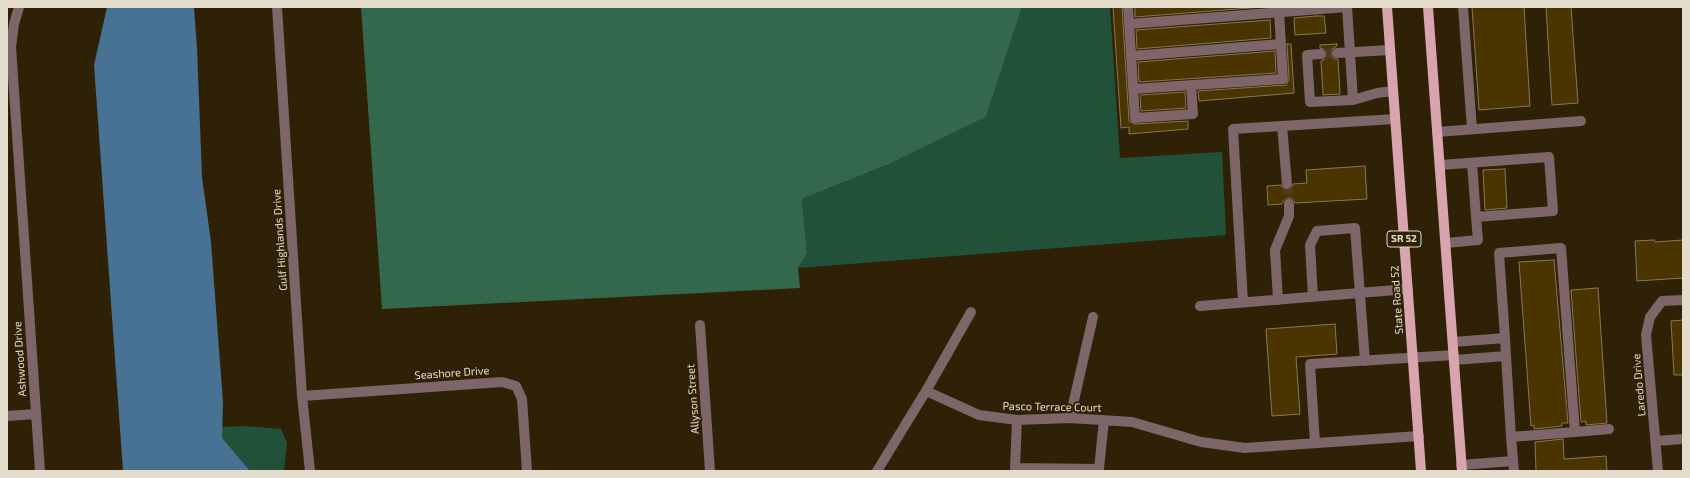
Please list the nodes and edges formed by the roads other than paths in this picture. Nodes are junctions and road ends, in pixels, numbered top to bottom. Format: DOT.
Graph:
graph roads {
  1 [pos="19,7"];
  2 [pos="276,7"];
  3 [pos="1128,7"];
  4 [pos="1347,7"];
  5 [pos="1387,7"];
  6 [pos="1428,7"];
  7 [pos="1463,7"];
  8 [pos="1279,12"];
  9 [pos="1129,24"];
  10 [pos="1281,44"];
  11 [pos="1390,50"];
  12 [pos="1338,53"];
  13 [pos="1350,53"];
  14 [pos="1321,54"];
  15 [pos="1131,56"];
  16 [pos="1191,85"];
  17 [pos="1133,89"];
  18 [pos="1393,91"];
  19 [pos="1353,100"];
  20 [pos="1395,119"];
  21 [pos="1581,120"];
  22 [pos="1282,126"];
  23 [pos="1472,129"];
  24 [pos="1438,132"];
  25 [pos="1472,162"];
  26 [pos="1440,165"];
  27 [pos="1287,184"];
  28 [pos="1289,204"];
  29 [pos="1476,217"];
  30 [pos="1446,243"];
  31 [pos="1408,289"];
  32 [pos="1360,293"];
  33 [pos="1314,297"];
  34 [pos="1278,300"];
  35 [pos="1683,300"];
  36 [pos="1243,302"];
  37 [pos="1200,306"];
  38 [pos="971,312"];
  39 [pos="1093,317"];
  40 [pos="700,325"];
  41 [pos="1505,338"];
  42 [pos="1453,342"];
  43 [pos="1506,356"];
  44 [pos="1413,357"];
  45 [pos="1454,357"];
  46 [pos="1364,361"];
  47 [pos="926,391"];
  48 [pos="302,396"];
  49 [pos="36,414"];
  50 [pos="7,416"];
  51 [pos="1070,418"];
  52 [pos="1017,420"];
  53 [pos="1104,420"];
  54 [pos="1609,429"];
  55 [pos="1575,432"];
  56 [pos="1419,436"];
  57 [pos="1512,437"];
  58 [pos="1683,439"];
  59 [pos="1656,441"];
  60 [pos="1315,443"];
  61 [pos="1513,466"];
  62 [pos="1462,468"];
  63 [pos="40,471"];
  64 [pos="310,471"];
  65 [pos="527,471"];
  66 [pos="710,471"];
  67 [pos="877,471"];
  68 [pos="1421,471"];
  69 [pos="1658,471"];
  1 -- 49 [label="street, Ashwood Drive"];
  2 -- 48 [label="street, Gulf Highlands Drive"];
  3 -- 9 [label="street"];
  4 -- 8 [label="street"];
  4 -- 13 [label="street"];
  5 -- 11 [label="main road, State Road 52 / SR 52"];
  6 -- 24 [label="main road"];
  7 -- 23 [label="street"];
  8 -- 9 [label="street"];
  8 -- 10 [label="street"];
  9 -- 15 [label="street"];
  10 -- 15 [label="street"];
  10 -- 16 [label="street"];
  11 -- 13 [label="street"];
  11 -- 18 [label="main road, State Road 52 / SR 52"];
  12 -- 13 [label="street"];
  13 -- 19 [label="street"];
  14 -- 19 [label="street"];
  15 -- 17 [label="street"];
  16 -- 17 [label="street"];
  16 -- 17 [label="street"];
  18 -- 19 [label="street"];
  18 -- 20 [label="main road, State Road 52 / SR 52"];
  20 -- 22 [label="street"];
  20 -- 31 [label="main road, State Road 52 / SR 52"];
  21 -- 23 [label="street"];
  22 -- 27 [label="street"];
  22 -- 36 [label="street"];
  23 -- 24 [label="street"];
  24 -- 26 [label="main road"];
  25 -- 26 [label="street"];
  25 -- 29 [label="street"];
  25 -- 29 [label="street"];
  26 -- 30 [label="main road"];
  28 -- 34 [label="street"];
  29 -- 30 [label="street"];
  30 -- 42 [label="main road"];
  31 -- 32 [label="street"];
  31 -- 44 [label="main road, State Road 52 / SR 52"];
  32 -- 33 [label="street"];
  32 -- 33 [label="street"];
  32 -- 46 [label="street"];
  33 -- 34 [label="street"];
  34 -- 36 [label="street"];
  35 -- 59 [label="street, Laredo Drive"];
  36 -- 37 [label="street"];
  38 -- 47 [label="street"];
  39 -- 51 [label="street"];
  40 -- 66 [label="street, Allyson Street"];
  41 -- 42 [label="street"];
  41 -- 43 [label="street"];
  41 -- 55 [label="street"];
  42 -- 45 [label="main road"];
  43 -- 45 [label="street"];
  43 -- 57 [label="street"];
  44 -- 45 [label="street"];
  44 -- 46 [label="street"];
  44 -- 56 [label="main road, State Road 52 / SR 52"];
  45 -- 62 [label="main road"];
  46 -- 60 [label="street"];
  47 -- 52 [label="street, Pasco Terrace Court"];
  47 -- 67 [label="street"];
  48 -- 64 [label="street, Gulf Highlands Drive"];
  48 -- 65 [label="street, Seashore Drive"];
  49 -- 50 [label="street"];
  49 -- 63 [label="street, Ashwood Drive"];
  51 -- 52 [label="street, Pasco Terrace Court"];
  51 -- 53 [label="street, Pasco Terrace Court"];
  52 -- 53 [label="street"];
  53 -- 60 [label="street, Pasco Terrace Court"];
  54 -- 55 [label="street"];
  55 -- 57 [label="street"];
  56 -- 60 [label="street, Pasco Terrace Court"];
  56 -- 68 [label="main road, State Road 52 / SR 52"];
  57 -- 61 [label="street"];
  58 -- 59 [label="street"];
  59 -- 69 [label="street, Laredo Drive"];
  61 -- 62 [label="street"];
}
